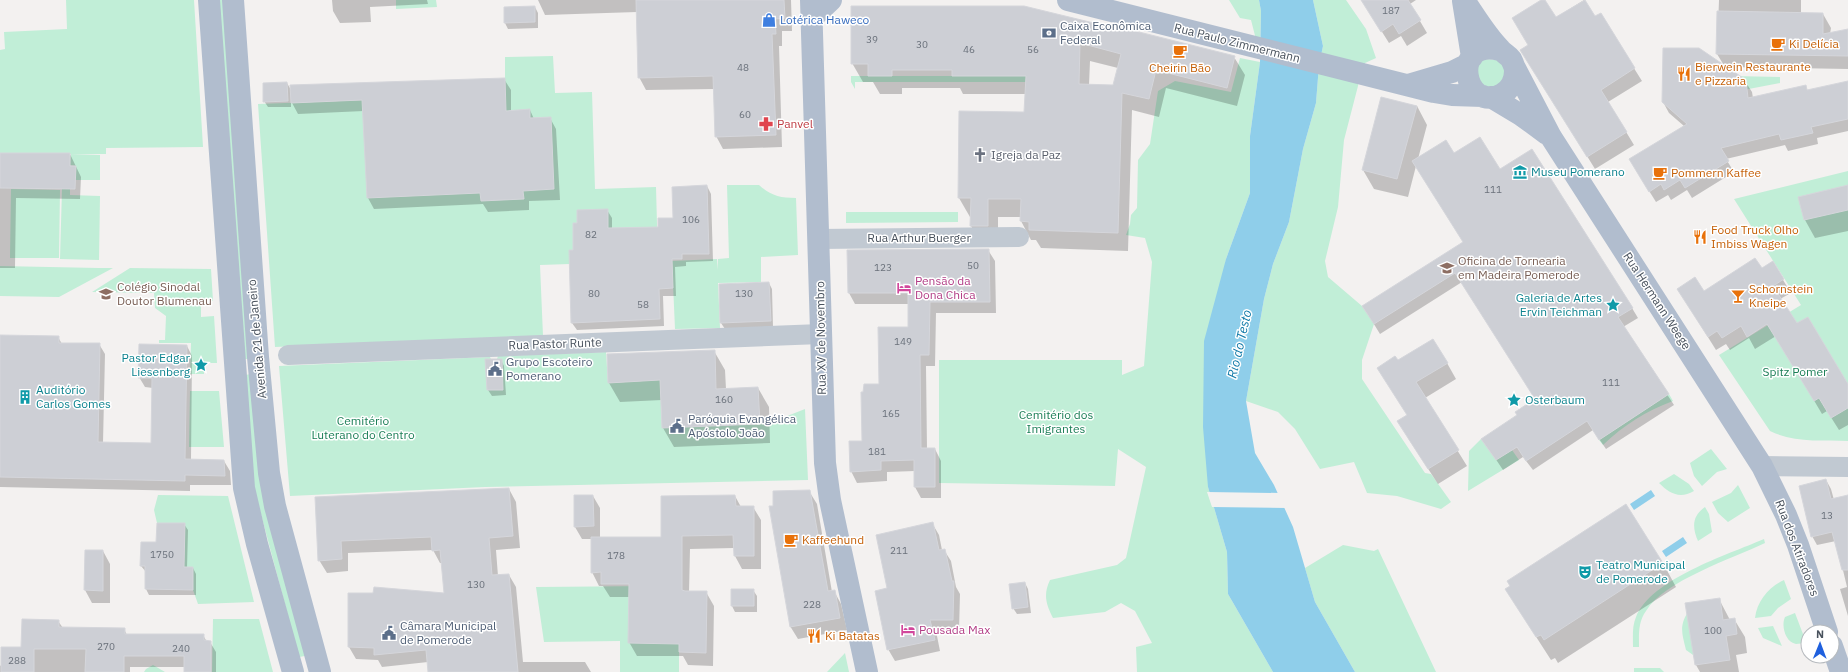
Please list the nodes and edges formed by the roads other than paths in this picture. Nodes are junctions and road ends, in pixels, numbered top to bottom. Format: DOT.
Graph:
graph roads {
  1 [pos="209,0"];
  2 [pos="233,0"];
  3 [pos="831,0"];
  4 [pos="1068,0"];
  5 [pos="1463,0"];
  6 [pos="811,9"];
  7 [pos="1500,50"];
  8 [pos="1470,60"];
  9 [pos="1515,68"];
  10 [pos="1406,85"];
  11 [pos="1487,96"];
  12 [pos="1551,137"];
  13 [pos="1019,237"];
  14 [pos="818,239"];
  15 [pos="821,334"];
  16 [pos="288,355"];
  17 [pos="1762,466"];
  18 [pos="1848,467"];
  19 [pos="1824,624"];
  20 [pos="293,672"];
  21 [pos="320,672"];
  22 [pos="867,672"];
  1 -- 20 [label="main road, Avenida 21 de Janeiro"];
  2 -- 21 [label="main road, Avenida 21 de Janeiro"];
  3 -- 6 [label="main road"];
  4 -- 10 [label="main road, Rua Paulo Zimmermann"];
  5 -- 7 [label="main road"];
  5 -- 8 [label="main road"];
  6 -- 14 [label="main road, Rua XV de Novembro"];
  7 -- 8 [label="main road"];
  7 -- 9 [label="main road"];
  8 -- 10 [label="main road, Rua Paulo Zimmermann"];
  8 -- 11 [label="main road"];
  9 -- 11 [label="main road"];
  9 -- 12 [label="main road, Rua Hermann Weege"];
  10 -- 11 [label="main road, Rua Paulo Zimmermann"];
  11 -- 12 [label="main road, Rua Hermann Weege"];
  12 -- 17 [label="main road, Rua Hermann Weege"];
  13 -- 14 [label="street, Rua Arthur Buerger"];
  14 -- 15 [label="main road, Rua XV de Novembro"];
  15 -- 16 [label="street, Rua Pastor Runte"];
  15 -- 22 [label="main road, Rua XV de Novembro"];
  17 -- 18 [label="street"];
  17 -- 19 [label="main road, Rua dos Atiradores"];
}
